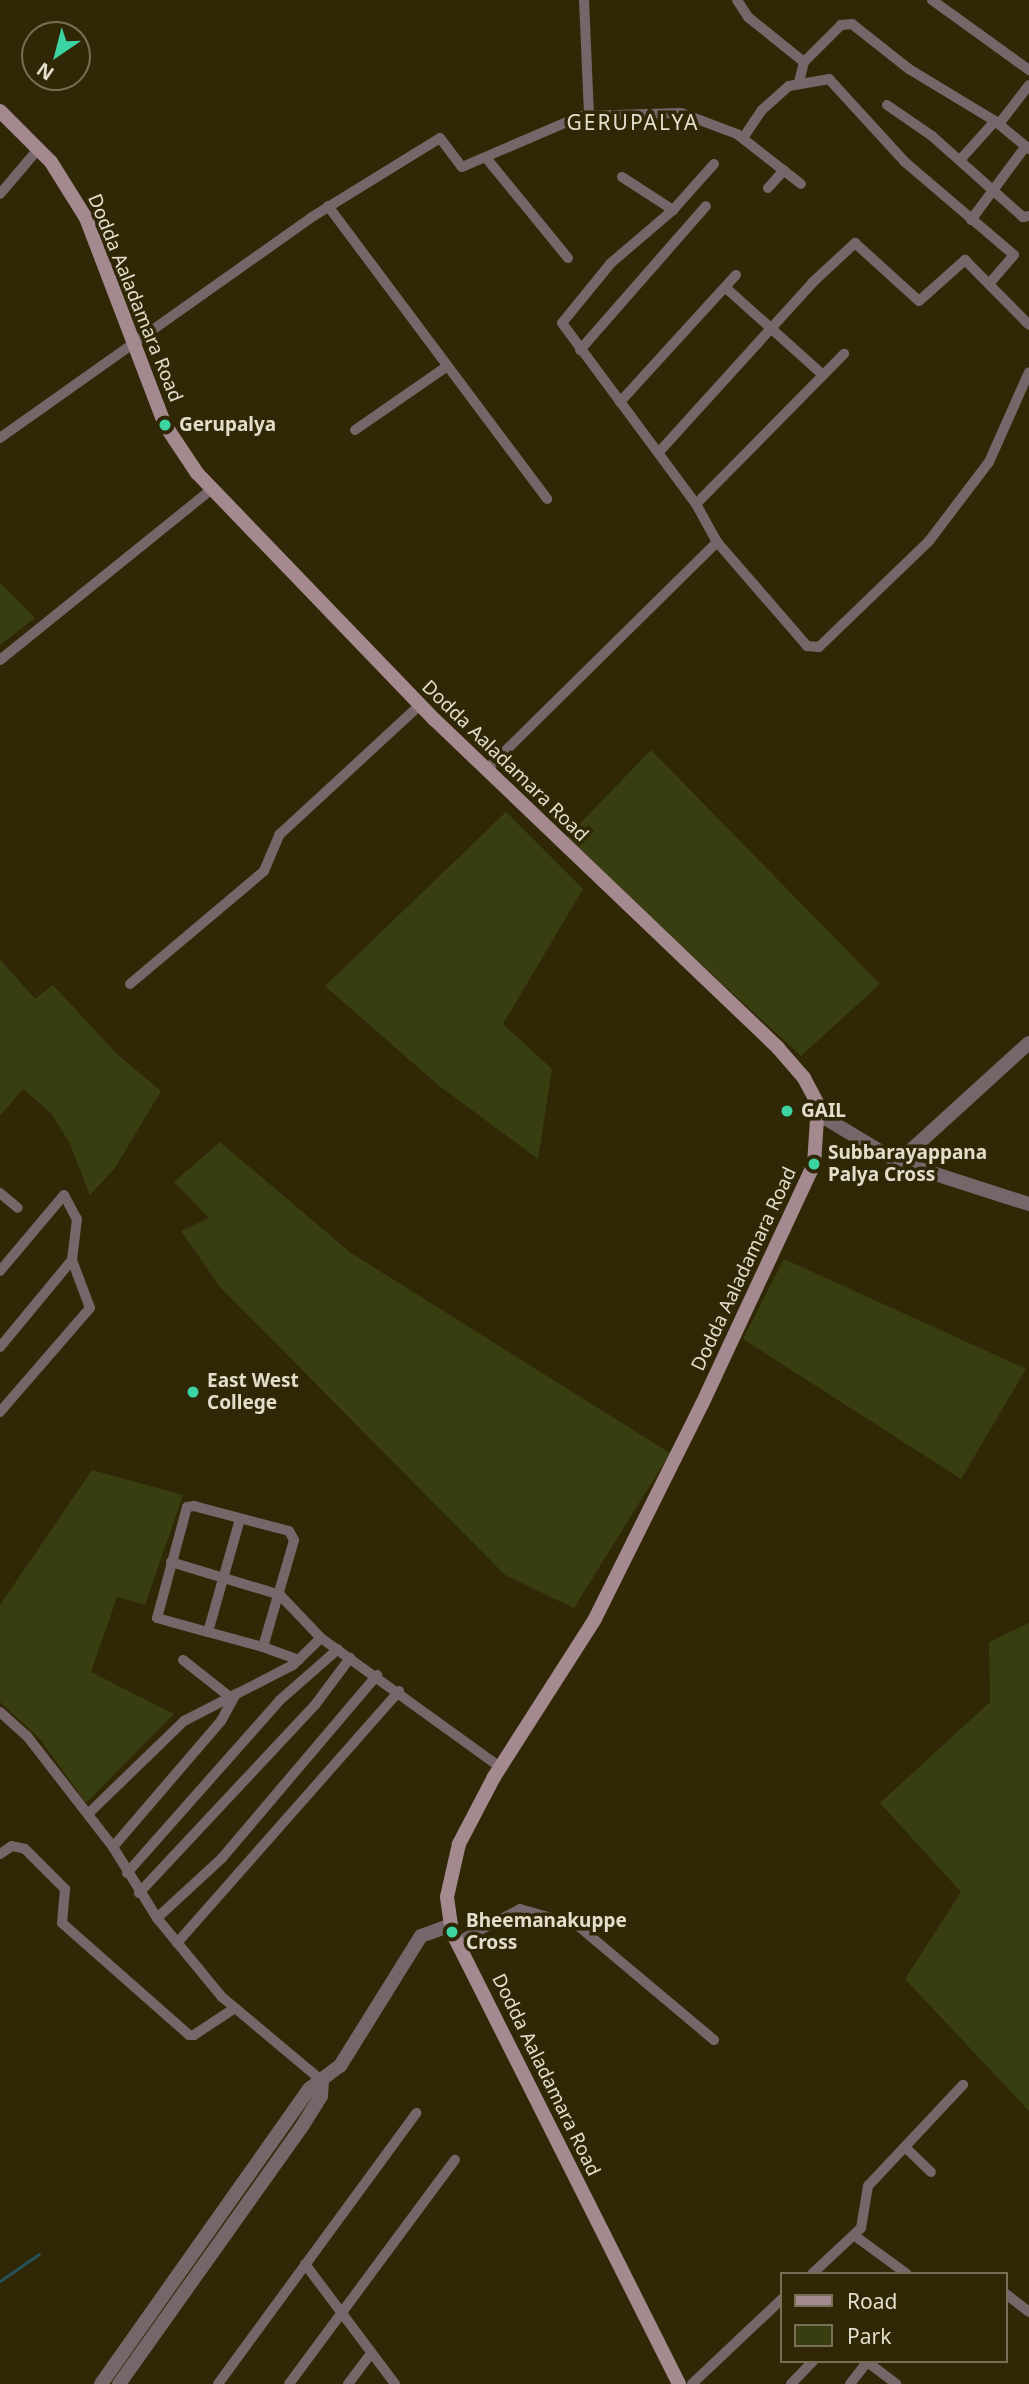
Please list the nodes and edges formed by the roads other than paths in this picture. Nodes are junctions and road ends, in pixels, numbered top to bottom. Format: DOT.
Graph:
graph roads {
  1 [pos="584,0"];
  2 [pos="737,0"];
  3 [pos="932,0"];
  4 [pos="804,62"];
  5 [pos="1029,70"];
  6 [pos="799,82"];
  7 [pos="1029,85"];
  8 [pos="887,105"];
  9 [pos="0,111"];
  10 [pos="589,115"];
  11 [pos="997,122"];
  12 [pos="743,138"];
  13 [pos="39,148"];
  14 [pos="1028,148"];
  15 [pos="487,159"];
  16 [pos="961,160"];
  17 [pos="793,161"];
  18 [pos="714,164"];
  19 [pos="785,171"];
  20 [pos="622,177"];
  21 [pos="801,184"];
  22 [pos="768,188"];
  23 [pos="994,188"];
  24 [pos="0,194"];
  25 [pos="328,206"];
  26 [pos="706,206"];
  27 [pos="673,210"];
  28 [pos="1029,216"];
  29 [pos="971,220"];
  30 [pos="568,258"];
  31 [pos="736,275"];
  32 [pos="989,284"];
  33 [pos="726,288"];
  34 [pos="1029,325"];
  35 [pos="772,328"];
  36 [pos="134,343"];
  37 [pos="580,350"];
  38 [pos="844,354"];
  39 [pos="446,367"];
  40 [pos="1029,372"];
  41 [pos="823,375"];
  42 [pos="620,402"];
  43 [pos="355,430"];
  44 [pos="0,438"];
  45 [pos="659,452"];
  46 [pos="212,489"];
  47 [pos="547,499"];
  48 [pos="696,504"];
  49 [pos="717,542"];
  50 [pos="0,660"];
  51 [pos="420,705"];
  52 [pos="486,770"];
  53 [pos="131,984"];
  54 [pos="1029,1043"];
  55 [pos="820,1115"];
  56 [pos="898,1161"];
  57 [pos="1,1196"];
  58 [pos="1029,1204"];
  59 [pos="18,1208"];
  60 [pos="72,1260"];
  61 [pos="0,1271"];
  62 [pos="0,1347"];
  63 [pos="0,1412"];
  64 [pos="240,1519"];
  65 [pos="170,1562"];
  66 [pos="223,1576"];
  67 [pos="277,1594"];
  68 [pos="208,1632"];
  69 [pos="321,1638"];
  70 [pos="263,1647"];
  71 [pos="338,1649"];
  72 [pos="350,1658"];
  73 [pos="299,1660"];
  74 [pos="183,1661"];
  75 [pos="377,1675"];
  76 [pos="399,1691"];
  77 [pos="233,1695"];
  78 [pos="0,1712"];
  79 [pos="500,1768"];
  80 [pos="88,1814"];
  81 [pos="113,1847"];
  82 [pos="0,1854"];
  83 [pos="127,1872"];
  84 [pos="139,1893"];
  85 [pos="157,1918"];
  86 [pos="451,1925"];
  87 [pos="457,1942"];
  88 [pos="177,1943"];
  89 [pos="235,2008"];
  90 [pos="714,2040"];
  91 [pos="322,2081"];
  92 [pos="963,2085"];
  93 [pos="416,2113"];
  94 [pos="905,2147"];
  95 [pos="455,2160"];
  96 [pos="931,2172"];
  97 [pos="855,2236"];
  98 [pos="305,2264"];
  99 [pos="814,2272"];
  100 [pos="904,2272"];
  101 [pos="1008,2296"];
  102 [pos="780,2302"];
  103 [pos="1029,2312"];
  104 [pos="339,2315"];
  105 [pos="371,2354"];
  106 [pos="811,2363"];
  107 [pos="865,2363"];
  108 [pos="869,2363"];
  109 [pos="101,2384"];
  110 [pos="119,2384"];
  111 [pos="218,2384"];
  112 [pos="289,2384"];
  113 [pos="348,2384"];
  114 [pos="395,2384"];
  115 [pos="679,2384"];
  116 [pos="692,2384"];
  117 [pos="791,2384"];
  118 [pos="850,2384"];
  119 [pos="896,2384"];
  1 -- 10 [label="street"];
  2 -- 4 [label="street"];
  3 -- 5 [label="street"];
  4 -- 6 [label="street"];
  4 -- 11 [label="street"];
  6 -- 12 [label="street"];
  6 -- 29 [label="street"];
  7 -- 11 [label="street"];
  8 -- 16 [label="street"];
  9 -- 13 [label="main road, Dodda Aaladamara Road"];
  10 -- 12 [label="street"];
  10 -- 15 [label="street"];
  11 -- 14 [label="street"];
  11 -- 16 [label="street"];
  12 -- 19 [label="street"];
  13 -- 24 [label="street"];
  13 -- 36 [label="main road, Dodda Aaladamara Road"];
  14 -- 23 [label="street"];
  15 -- 25 [label="street"];
  15 -- 30 [label="street"];
  16 -- 23 [label="street"];
  17 -- 19 [label="street"];
  18 -- 27 [label="street"];
  19 -- 21 [label="street"];
  19 -- 22 [label="street"];
  20 -- 27 [label="street"];
  23 -- 28 [label="street"];
  23 -- 29 [label="street"];
  25 -- 36 [label="street"];
  25 -- 39 [label="street"];
  26 -- 37 [label="street"];
  27 -- 37 [label="street"];
  29 -- 32 [label="street"];
  31 -- 33 [label="street"];
  32 -- 34 [label="street"];
  32 -- 35 [label="street"];
  33 -- 35 [label="street"];
  33 -- 42 [label="street"];
  35 -- 41 [label="street"];
  35 -- 45 [label="street"];
  36 -- 44 [label="street"];
  36 -- 46 [label="main road, Dodda Aaladamara Road"];
  37 -- 42 [label="street"];
  38 -- 41 [label="street"];
  39 -- 43 [label="street"];
  39 -- 47 [label="street"];
  40 -- 49 [label="street"];
  41 -- 48 [label="street"];
  42 -- 45 [label="street"];
  45 -- 48 [label="street"];
  46 -- 50 [label="street"];
  46 -- 51 [label="main road, Dodda Aaladamara Road"];
  48 -- 49 [label="street"];
  49 -- 52 [label="street"];
  51 -- 52 [label="main road, Dodda Aaladamara Road"];
  51 -- 53 [label="street"];
  52 -- 55 [label="main road, Dodda Aaladamara Road"];
  54 -- 56 [label="street"];
  55 -- 56 [label="street"];
  55 -- 79 [label="main road, Dodda Aaladamara Road"];
  56 -- 58 [label="street"];
  57 -- 59 [label="street"];
  60 -- 61 [label="street"];
  60 -- 62 [label="street"];
  60 -- 63 [label="street"];
  64 -- 65 [label="street"];
  64 -- 66 [label="street"];
  64 -- 67 [label="street"];
  65 -- 66 [label="street"];
  65 -- 68 [label="street"];
  66 -- 67 [label="street"];
  66 -- 68 [label="street"];
  67 -- 69 [label="street"];
  67 -- 70 [label="street"];
  68 -- 70 [label="street"];
  69 -- 71 [label="street"];
  69 -- 73 [label="street"];
  70 -- 73 [label="street"];
  71 -- 72 [label="street"];
  71 -- 83 [label="street"];
  72 -- 75 [label="street"];
  72 -- 84 [label="street"];
  73 -- 77 [label="street"];
  74 -- 77 [label="street"];
  75 -- 76 [label="street"];
  75 -- 85 [label="street"];
  76 -- 79 [label="street"];
  76 -- 88 [label="street"];
  77 -- 80 [label="street"];
  77 -- 81 [label="street"];
  78 -- 80 [label="street"];
  79 -- 86 [label="main road, Dodda Aaladamara Road"];
  80 -- 81 [label="street"];
  81 -- 83 [label="street"];
  82 -- 89 [label="street"];
  83 -- 84 [label="street"];
  84 -- 85 [label="street"];
  85 -- 88 [label="street"];
  86 -- 87 [label="main road, Dodda Aaladamara Road"];
  86 -- 91 [label="street"];
  87 -- 90 [label="street"];
  87 -- 115 [label="main road, Dodda Aaladamara Road"];
  88 -- 89 [label="street"];
  89 -- 91 [label="street"];
  91 -- 109 [label="street"];
  91 -- 110 [label="street"];
  92 -- 94 [label="street"];
  93 -- 98 [label="street"];
  94 -- 96 [label="street"];
  94 -- 97 [label="street"];
  95 -- 104 [label="street"];
  97 -- 99 [label="street"];
  97 -- 100 [label="street"];
  98 -- 104 [label="street"];
  98 -- 111 [label="street"];
  101 -- 103 [label="street"];
  102 -- 116 [label="street"];
  104 -- 105 [label="street"];
  104 -- 112 [label="street"];
  105 -- 113 [label="street"];
  105 -- 114 [label="street"];
  106 -- 117 [label="street"];
  107 -- 118 [label="street"];
  108 -- 119 [label="street"];
}
